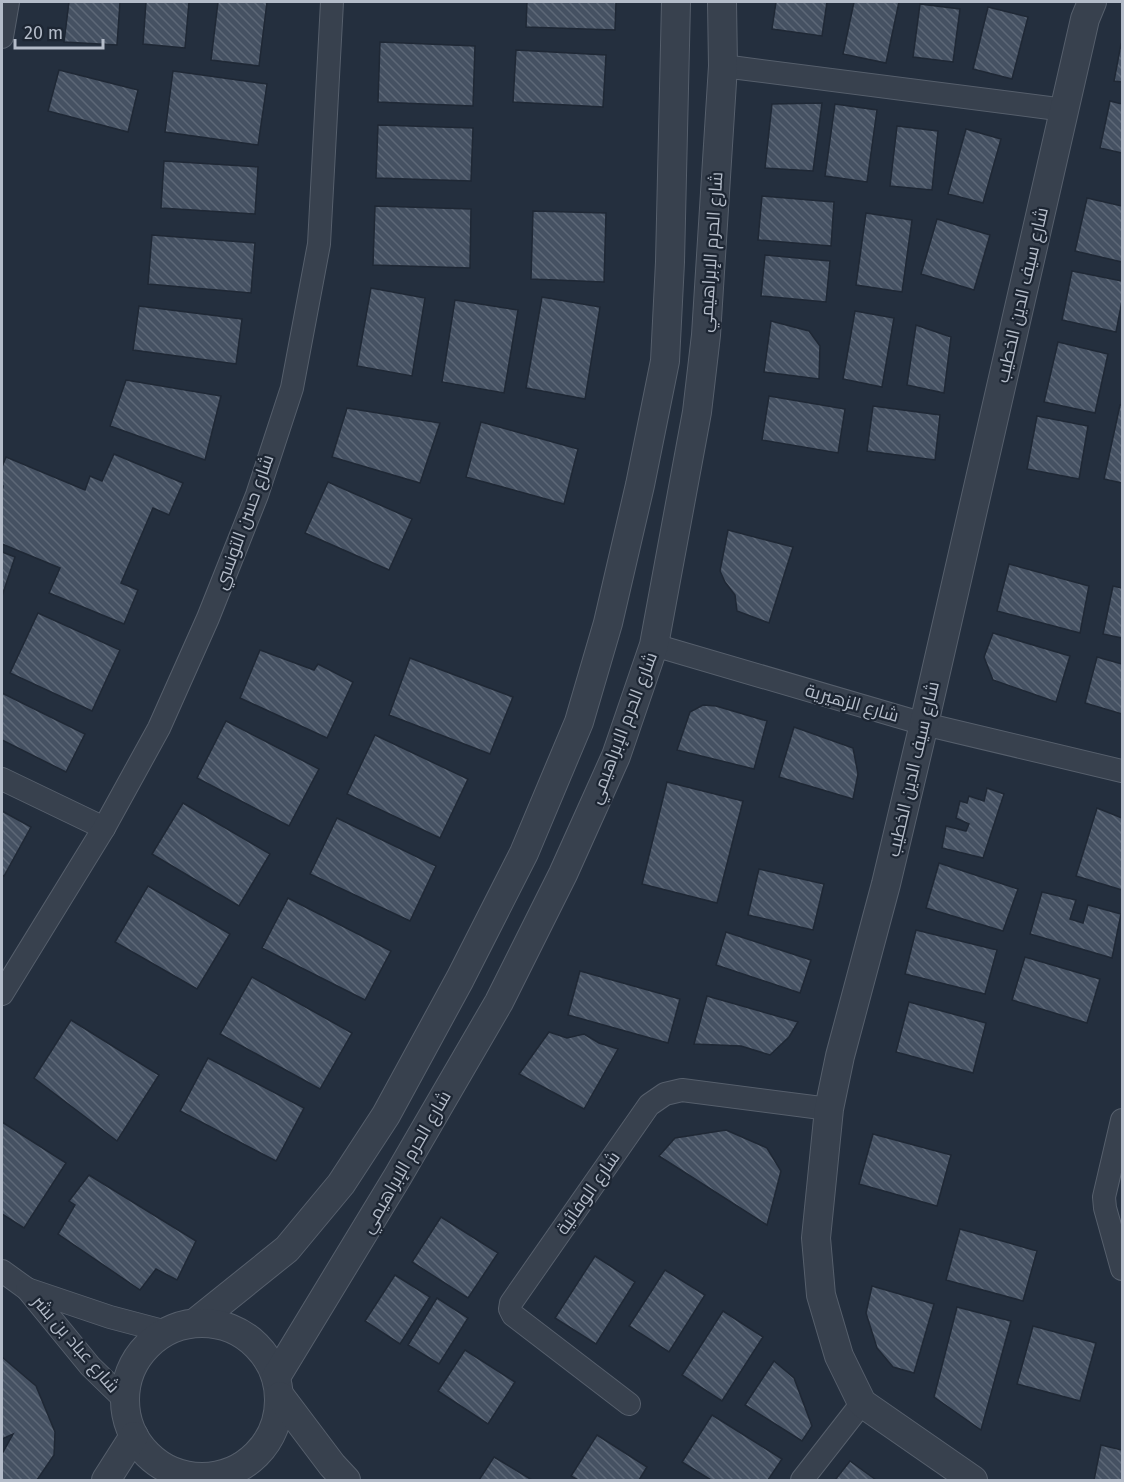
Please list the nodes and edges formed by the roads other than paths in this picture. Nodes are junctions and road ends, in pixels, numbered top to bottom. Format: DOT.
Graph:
graph roads {
  1 [pos="8,2"];
  2 [pos="332,2"];
  3 [pos="676,2"];
  4 [pos="722,2"];
  5 [pos="1092,2"];
  6 [pos="2,37"];
  7 [pos="723,66"];
  8 [pos="1065,110"];
  9 [pos="654,645"];
  10 [pos="924,724"];
  11 [pos="1122,771"];
  12 [pos="2,779"];
  13 [pos="104,828"];
  14 [pos="2,994"];
  15 [pos="829,1109"];
  16 [pos="1122,1120"];
  17 [pos="1122,1269"];
  18 [pos="2,1271"];
  19 [pos="27,1289"];
  20 [pos="195,1323"];
  21 [pos="163,1331"];
  22 [pos="278,1387"];
  23 [pos="125,1400"];
  24 [pos="862,1403"];
  25 [pos="629,1404"];
  26 [pos="134,1436"];
  27 [pos="211,1478"];
  28 [pos="106,1480"];
  29 [pos="346,1480"];
  30 [pos="802,1480"];
  31 [pos="973,1480"];
  1 -- 6 [label="street"];
  2 -- 13 [label="street, شارع حسن التونسي"];
  3 -- 20 [label="street"];
  4 -- 7 [label="street, شارع الحرم الإبراهيمي"];
  5 -- 8 [label="street, شارع سيف الدين الخطيب"];
  7 -- 8 [label="street"];
  7 -- 9 [label="street, شارع الحرم الإبراهيمي"];
  8 -- 10 [label="street, شارع سيف الدين الخطيب"];
  9 -- 10 [label="street, شارع الزهيرية"];
  9 -- 22 [label="street, شارع الحرم الإبراهيمي"];
  10 -- 11 [label="street, شارع الزهيرية"];
  10 -- 15 [label="street, شارع سيف الدين الخطيب"];
  12 -- 13 [label="street"];
  13 -- 14 [label="street, شارع حسن التونسي"];
  15 -- 24 [label="street, شارع سيف الدين الخطيب"];
  15 -- 25 [label="street, شارع الوفائية"];
  16 -- 17 [label="street"];
  18 -- 19 [label="street, شارع عباد بن بشر"];
  19 -- 21 [label="street, شارع عباد بن بشر"];
  19 -- 23 [label="street, شارع عباد بن بشر"];
  20 -- 21 [label="street"];
  20 -- 22 [label="street"];
  21 -- 23 [label="street"];
  22 -- 27 [label="street"];
  22 -- 29 [label="street"];
  23 -- 26 [label="street"];
  24 -- 30 [label="street"];
  24 -- 31 [label="street, شارع سيف الدين الخطيب"];
  26 -- 27 [label="street"];
  26 -- 28 [label="street"];
}
